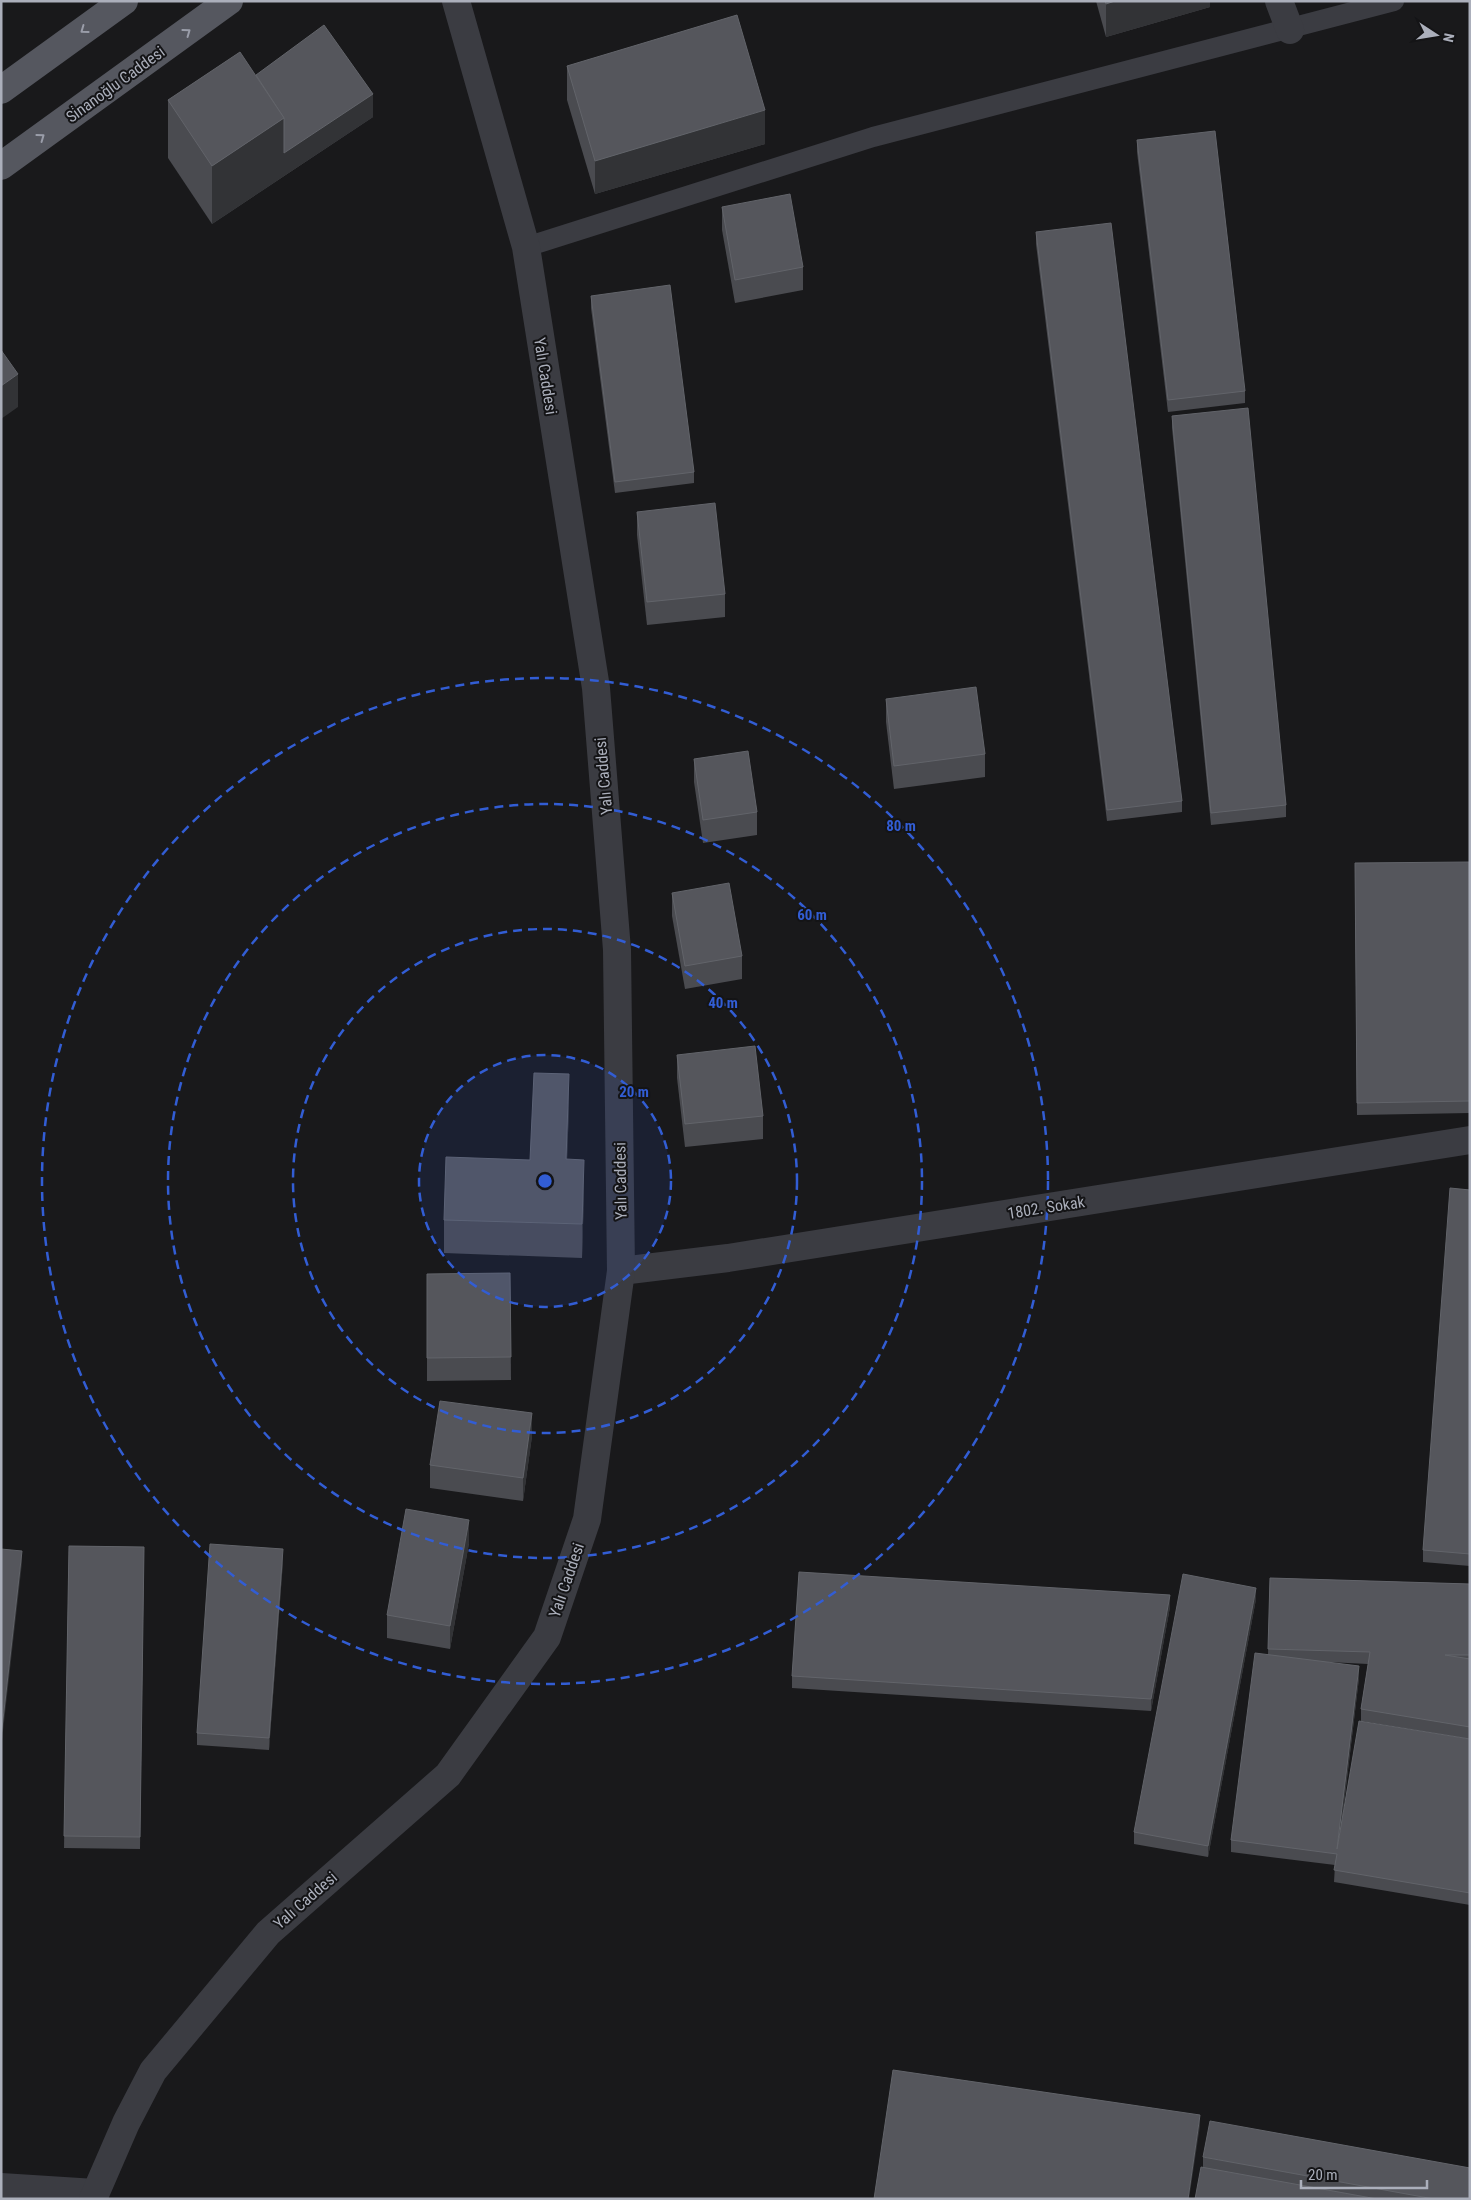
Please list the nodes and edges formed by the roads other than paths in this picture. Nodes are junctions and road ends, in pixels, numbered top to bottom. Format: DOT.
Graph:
graph roads {
  1 [pos="124,1"];
  2 [pos="229,1"];
  3 [pos="456,1"];
  4 [pos="1279,1"];
  5 [pos="1394,1"];
  6 [pos="1290,30"];
  7 [pos="1,90"];
  8 [pos="1,166"];
  9 [pos="526,247"];
  10 [pos="1470,1140"];
  11 [pos="621,1271"];
  12 [pos="1,2187"];
  13 [pos="94,2196"];
  1 -- 7 [label="main road, one-way"];
  8 -- 2 [label="main road, Si̇nanoğlu Caddesi, one-way"];
  3 -- 9 [label="street, Yalı Caddesi"];
  4 -- 6 [label="street"];
  5 -- 6 [label="lane"];
  6 -- 9 [label="lane"];
  9 -- 11 [label="street, Yalı Caddesi"];
  10 -- 11 [label="street, 1802. Sokak"];
  11 -- 13 [label="street, Yalı Caddesi"];
  12 -- 13 [label="street"];
}
